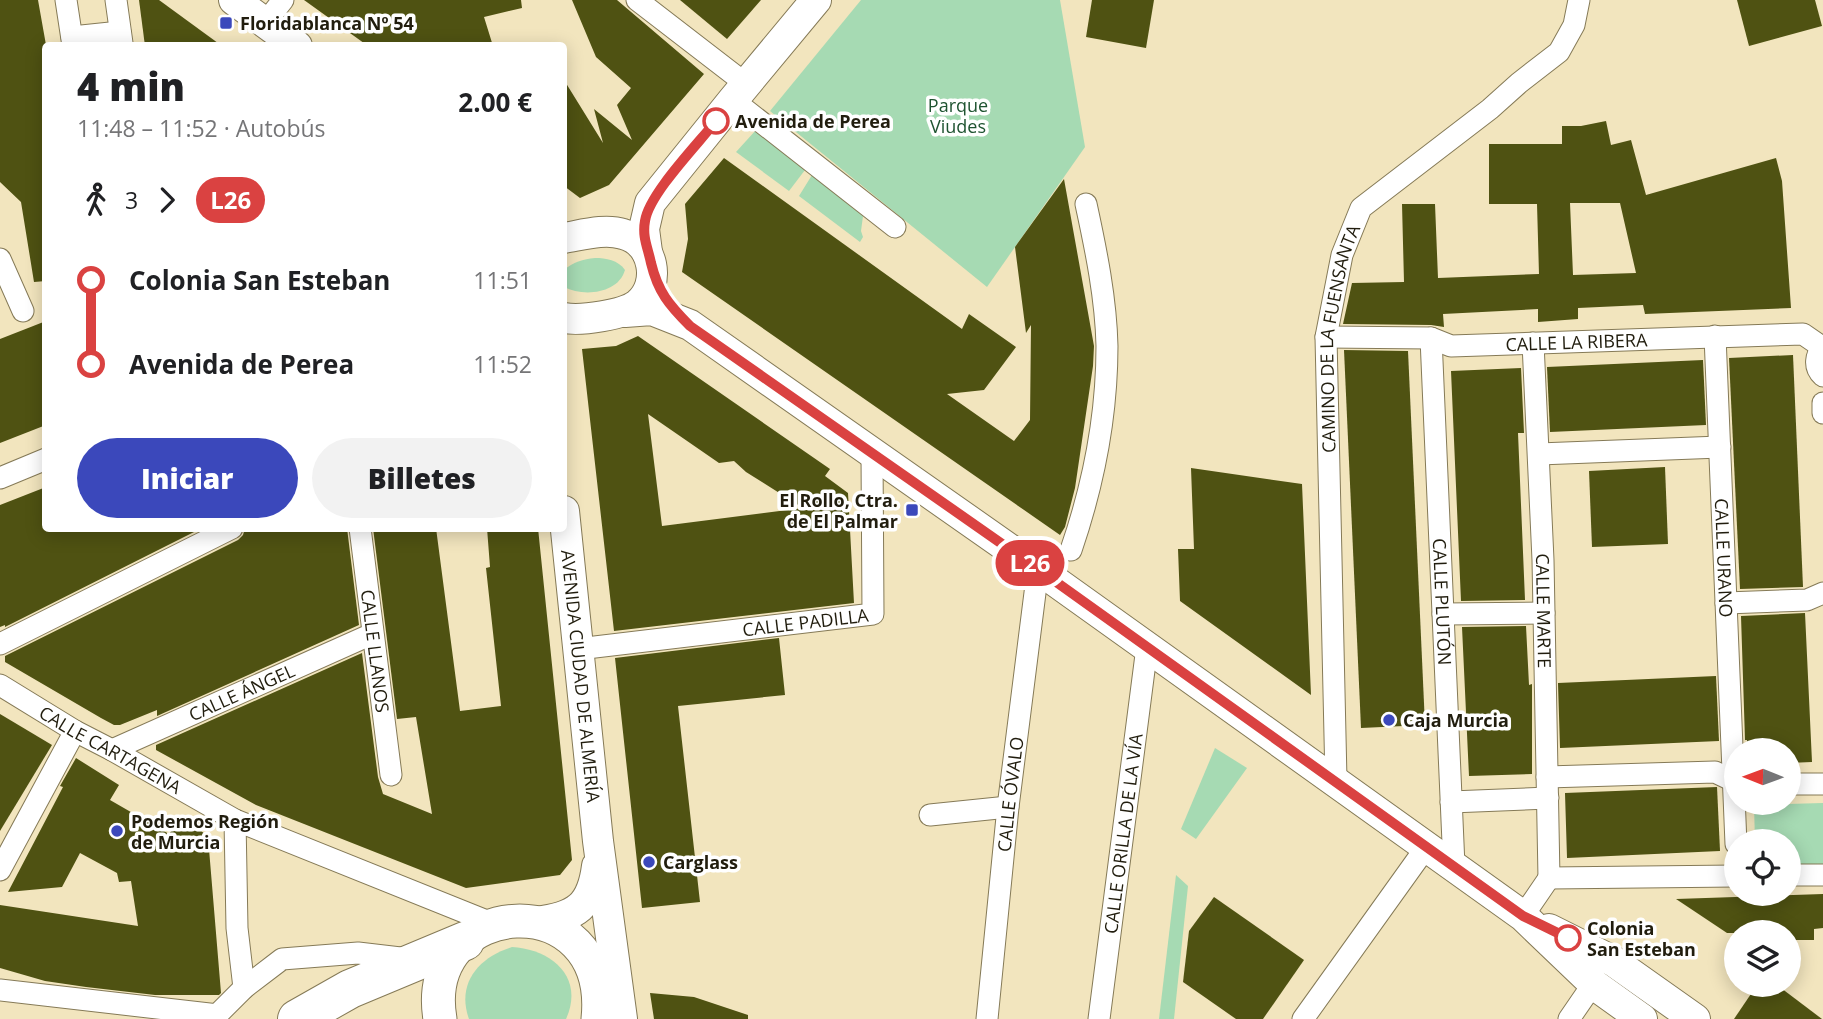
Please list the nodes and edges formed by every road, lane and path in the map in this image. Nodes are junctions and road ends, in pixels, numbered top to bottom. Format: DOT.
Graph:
graph roads {
  1 [pos="66,0"];
  2 [pos="116,0"];
  3 [pos="234,0"];
  4 [pos="637,0"];
  5 [pos="816,0"];
  6 [pos="1579,0"];
  7 [pos="274,11"];
  8 [pos="121,38"];
  9 [pos="72,41"];
  10 [pos="294,42"];
  11 [pos="739,92"];
  12 [pos="1086,204"];
  13 [pos="895,227"];
  14 [pos="567,238"];
  15 [pos="0,259"];
  16 [pos="649,262"];
  17 [pos="23,312"];
  18 [pos="625,312"];
  19 [pos="567,319"];
  20 [pos="690,326"];
  21 [pos="1715,336"];
  22 [pos="1326,337"];
  23 [pos="1431,338"];
  24 [pos="1533,343"];
  25 [pos="1822,347"];
  26 [pos="1823,376"];
  27 [pos="1823,403"];
  28 [pos="1823,413"];
  29 [pos="1720,447"];
  30 [pos="872,453"];
  31 [pos="1539,454"];
  32 [pos="42,461"];
  33 [pos="0,478"];
  34 [pos="224,532"];
  35 [pos="360,532"];
  36 [pos="566,532"];
  37 [pos="1071,550"];
  38 [pos="1038,569"];
  39 [pos="1823,593"];
  40 [pos="1726,603"];
  41 [pos="1544,612"];
  42 [pos="1443,614"];
  43 [pos="372,634"];
  44 [pos="0,644"];
  45 [pos="1147,647"];
  46 [pos="578,649"];
  47 [pos="0,684"];
  48 [pos="75,732"];
  49 [pos="1733,738"];
  50 [pos="111,750"];
  51 [pos="391,775"];
  52 [pos="1724,776"];
  53 [pos="1336,780"];
  54 [pos="1823,783"];
  55 [pos="1801,784"];
  56 [pos="1547,787"];
  57 [pos="1451,802"];
  58 [pos="1008,807"];
  59 [pos="930,815"];
  60 [pos="234,820"];
  61 [pos="598,841"];
  62 [pos="1427,846"];
  63 [pos="1454,866"];
  64 [pos="0,870"];
  65 [pos="1801,875"];
  66 [pos="1823,875"];
  67 [pos="1724,876"];
  68 [pos="1549,878"];
  69 [pos="1523,916"];
  70 [pos="537,922"];
  71 [pos="479,932"];
  72 [pos="418,960"];
  73 [pos="1593,984"];
  74 [pos="244,988"];
  75 [pos="0,990"];
  76 [pos="216,1017"];
  77 [pos="298,1019"];
  78 [pos="440,1019"];
  79 [pos="598,1019"];
  80 [pos="622,1019"];
  81 [pos="987,1019"];
  82 [pos="1099,1019"];
  83 [pos="1303,1019"];
  84 [pos="1569,1019"];
  85 [pos="1642,1019"];
  86 [pos="1695,1019"];
  1 -- 9 [label="street"];
  2 -- 8 [label="street"];
  3 -- 7 [label="main road"];
  4 -- 11 [label="street"];
  5 -- 11 [label="main road"];
  6 -- 22 [label="street, CAMINO DE LA FUENSANTA"];
  7 -- 10 [label="main road"];
  8 -- 9 [label="street"];
  11 -- 13 [label="street"];
  11 -- 16 [label="main road"];
  12 -- 37 [label="street"];
  14 -- 16 [label="main road"];
  15 -- 17 [label="street"];
  16 -- 18 [label="main road"];
  16 -- 20 [label="main road"];
  18 -- 19 [label="main road"];
  18 -- 20 [label="main road"];
  20 -- 30 [label="main road"];
  21 -- 24 [label="street, CALLE LA RIBERA"];
  21 -- 25 [label="street, CALLE LA RIBERA"];
  21 -- 29 [label="street, CALLE URANO"];
  22 -- 23 [label="street, CALLE LA RIBERA"];
  22 -- 53 [label="street, CAMINO DE LA FUENSANTA"];
  23 -- 24 [label="street, CALLE LA RIBERA"];
  23 -- 42 [label="street, CALLE PLUTÓN"];
  24 -- 31 [label="street, CALLE MARTE"];
  25 -- 26 [label="street"];
  27 -- 28 [label="street"];
  29 -- 31 [label="street"];
  29 -- 40 [label="street, CALLE URANO"];
  30 -- 38 [label="main road"];
  30 -- 46 [label="street, CALLE PADILLA"];
  31 -- 41 [label="street, CALLE MARTE"];
  32 -- 33 [label="street"];
  34 -- 44 [label="street"];
  35 -- 43 [label="street, CALLE LLANOS"];
  36 -- 46 [label="main road, AVENIDA CIUDAD DE ALMERÍA"];
  38 -- 45 [label="main road"];
  38 -- 58 [label="street, CALLE ÓVALO"];
  39 -- 40 [label="street"];
  40 -- 49 [label="street, CALLE URANO"];
  41 -- 42 [label="street"];
  41 -- 56 [label="street, CALLE MARTE"];
  42 -- 57 [label="street, CALLE PLUTÓN"];
  43 -- 50 [label="street, CALLE ÁNGEL"];
  43 -- 51 [label="street, CALLE LLANOS"];
  45 -- 53 [label="main road"];
  45 -- 82 [label="street, CALLE ORILLA DE LA VÍA"];
  46 -- 61 [label="main road, AVENIDA CIUDAD DE ALMERÍA"];
  47 -- 48 [label="street, CALLE CARTAGENA"];
  48 -- 50 [label="street, CALLE CARTAGENA"];
  48 -- 64 [label="street"];
  50 -- 60 [label="street, CALLE CARTAGENA"];
  52 -- 56 [label="street"];
  53 -- 62 [label="main road"];
  54 -- 55 [label="street"];
  56 -- 57 [label="street"];
  56 -- 68 [label="street, CALLE MARTE"];
  57 -- 63 [label="street, CALLE PLUTÓN"];
  58 -- 59 [label="street"];
  58 -- 81 [label="street, CALLE ÓVALO"];
  60 -- 71 [label="street, CALLE CARTAGENA"];
  60 -- 74 [label="street"];
  61 -- 70 [label="main road, AVENIDA CIUDAD DE ALMERÍA"];
  61 -- 80 [label="main road, AVENIDA CIUDAD DE ALMERÍA"];
  62 -- 63 [label="main road"];
  62 -- 83 [label="street"];
  63 -- 69 [label="main road"];
  65 -- 66 [label="street"];
  67 -- 68 [label="street"];
  68 -- 69 [label="street"];
  69 -- 73 [label="main road"];
  69 -- 86 [label="main road"];
  70 -- 71 [label="main road, AVENIDA CIUDAD DE ALMERÍA"];
  70 -- 79 [label="main road"];
  71 -- 72 [label="highway"];
  71 -- 78 [label="main road"];
  72 -- 74 [label="street"];
  72 -- 77 [label="highway"];
  73 -- 84 [label="street"];
  73 -- 85 [label="main road"];
  74 -- 76 [label="street"];
  75 -- 76 [label="street"];
}
